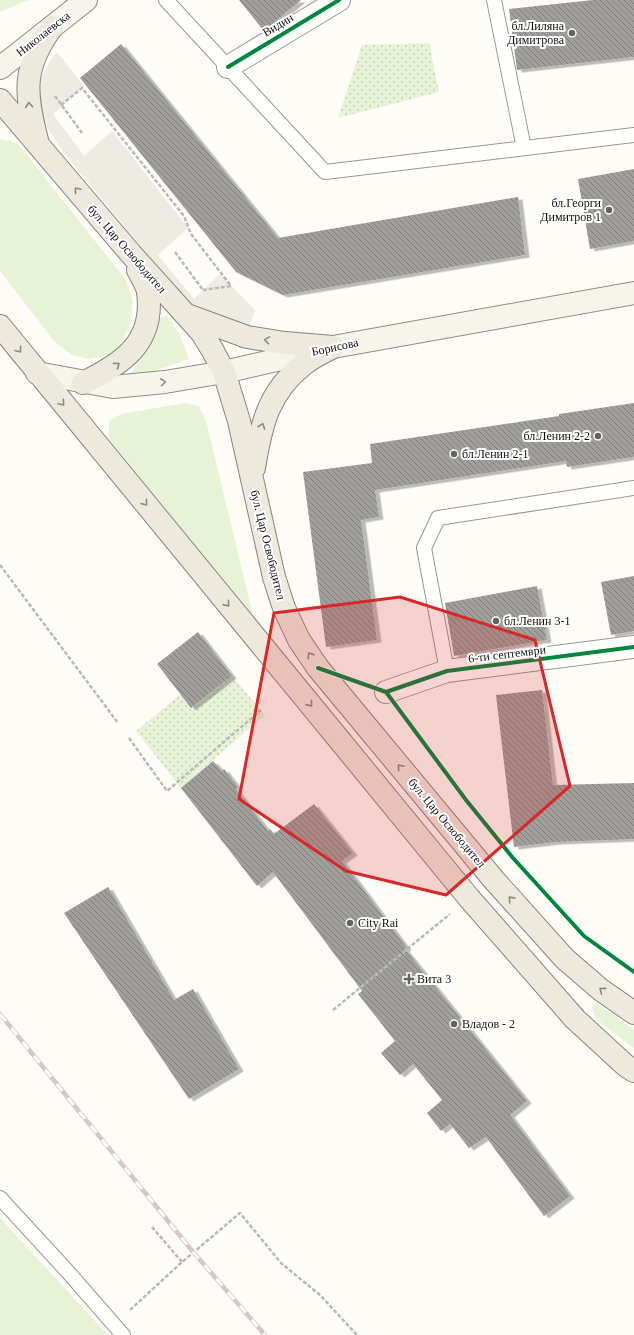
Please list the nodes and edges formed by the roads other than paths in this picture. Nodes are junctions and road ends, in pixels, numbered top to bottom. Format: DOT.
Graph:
graph roads {
  1 [pos="86,0"];
  2 [pos="166,0"];
  3 [pos="339,0"];
  4 [pos="494,0"];
  5 [pos="52,27"];
  6 [pos="228,67"];
  7 [pos="0,68"];
  8 [pos="0,100"];
  9 [pos="0,123"];
  10 [pos="634,135"];
  11 [pos="37,144"];
  12 [pos="524,148"];
  13 [pos="131,254"];
  14 [pos="634,293"];
  15 [pos="186,314"];
  16 [pos="0,326"];
  17 [pos="333,346"];
  18 [pos="224,372"];
  19 [pos="37,373"];
  20 [pos="83,383"];
  21 [pos="252,478"];
  22 [pos="634,488"];
  23 [pos="634,647"];
  24 [pos="447,671"];
  25 [pos="386,692"];
  26 [pos="634,1013"];
  27 [pos="631,1074"];
  28 [pos="0,1198"];
  29 [pos="123,1335"];
  1 -- 5 [label="main road, Николаевска"];
  2 -- 6 [label="lane"];
  3 -- 6 [label="street, Видин"];
  4 -- 12 [label="lane"];
  5 -- 7 [label="main road, Николаевска"];
  11 -- 5 [label="main road, one-way"];
  6 -- 12 [label="lane"];
  8 -- 11 [label="main road, бул. Цар Освободител"];
  9 -- 11 [label="main road"];
  10 -- 12 [label="lane"];
  13 -- 11 [label="main road, бул. Цар Освободител, one-way"];
  13 -- 15 [label="main road, бул. Цар Освободител"];
  20 -- 13 [label="main road, one-way"];
  14 -- 17 [label="main road, Борисова"];
  17 -- 15 [label="main road, one-way"];
  15 -- 18 [label="main road, бул. Цар Освободител"];
  16 -- 19 [label="main road, one-way"];
  17 -- 18 [label="main road, Борисова"];
  21 -- 17 [label="main road, one-way"];
  20 -- 18 [label="main road, Борисова, one-way"];
  18 -- 21 [label="main road, бул. Цар Освободител"];
  19 -- 20 [label="main road, Борисова"];
  19 -- 27 [label="main road, one-way"];
  26 -- 21 [label="main road, бул. Цар Освободител, one-way"];
  22 -- 24 [label="lane"];
  23 -- 24 [label="street, 6-ти септември"];
  24 -- 25 [label="street, 6-ти септември"];
  28 -- 29 [label="lane"];
}
